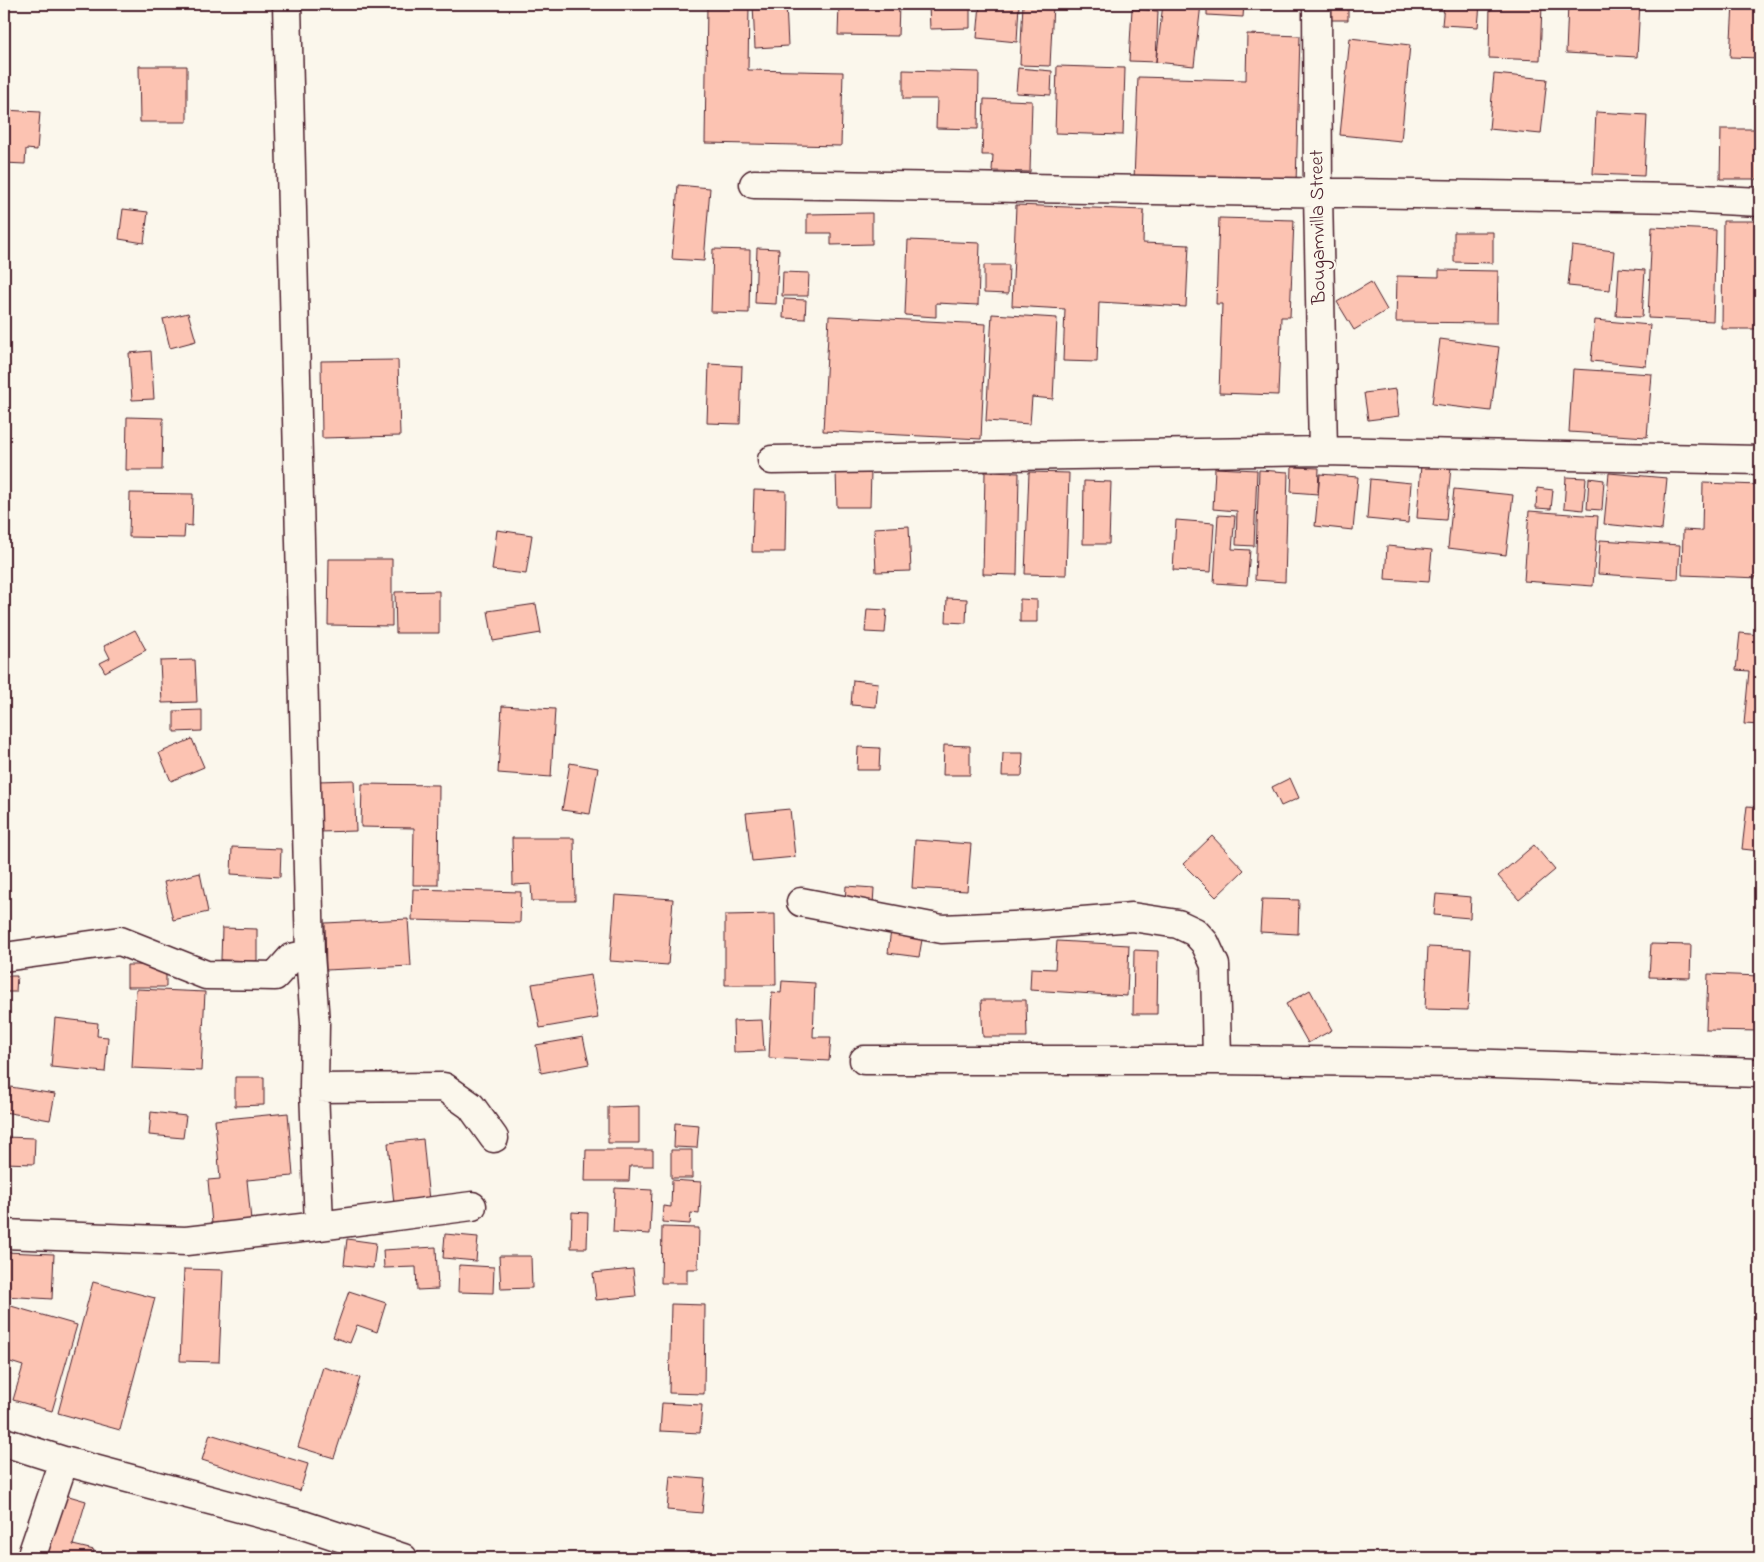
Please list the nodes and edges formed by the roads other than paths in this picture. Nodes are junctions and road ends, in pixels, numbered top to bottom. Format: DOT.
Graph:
graph roads {
  1 [pos="287,4"];
  2 [pos="1317,4"];
  3 [pos="754,184"];
  4 [pos="1318,193"];
  5 [pos="1760,202"];
  6 [pos="1323,450"];
  7 [pos="772,460"];
  8 [pos="1760,460"];
  9 [pos="801,902"];
  10 [pos="310,954"];
  11 [pos="4,957"];
  12 [pos="864,1060"];
  13 [pos="1217,1060"];
  14 [pos="1760,1073"];
  15 [pos="314,1088"];
  16 [pos="494,1138"];
  17 [pos="472,1206"];
  18 [pos="319,1226"];
  19 [pos="4,1234"];
  20 [pos="4,1442"];
  21 [pos="64,1461"];
  22 [pos="31,1558"];
  23 [pos="403,1558"];
  1 -- 10 [label="street"];
  2 -- 4 [label="street, Bougamvilla Street"];
  3 -- 4 [label="street"];
  4 -- 5 [label="street"];
  4 -- 6 [label="street, Bougamvilla Street"];
  6 -- 7 [label="street"];
  6 -- 8 [label="street"];
  9 -- 13 [label="street"];
  10 -- 11 [label="street"];
  10 -- 15 [label="street"];
  12 -- 13 [label="street"];
  13 -- 14 [label="street"];
  15 -- 16 [label="street"];
  15 -- 18 [label="street"];
  17 -- 18 [label="street"];
  18 -- 19 [label="street"];
  20 -- 21 [label="street"];
  21 -- 22 [label="street"];
  21 -- 23 [label="street"];
}
